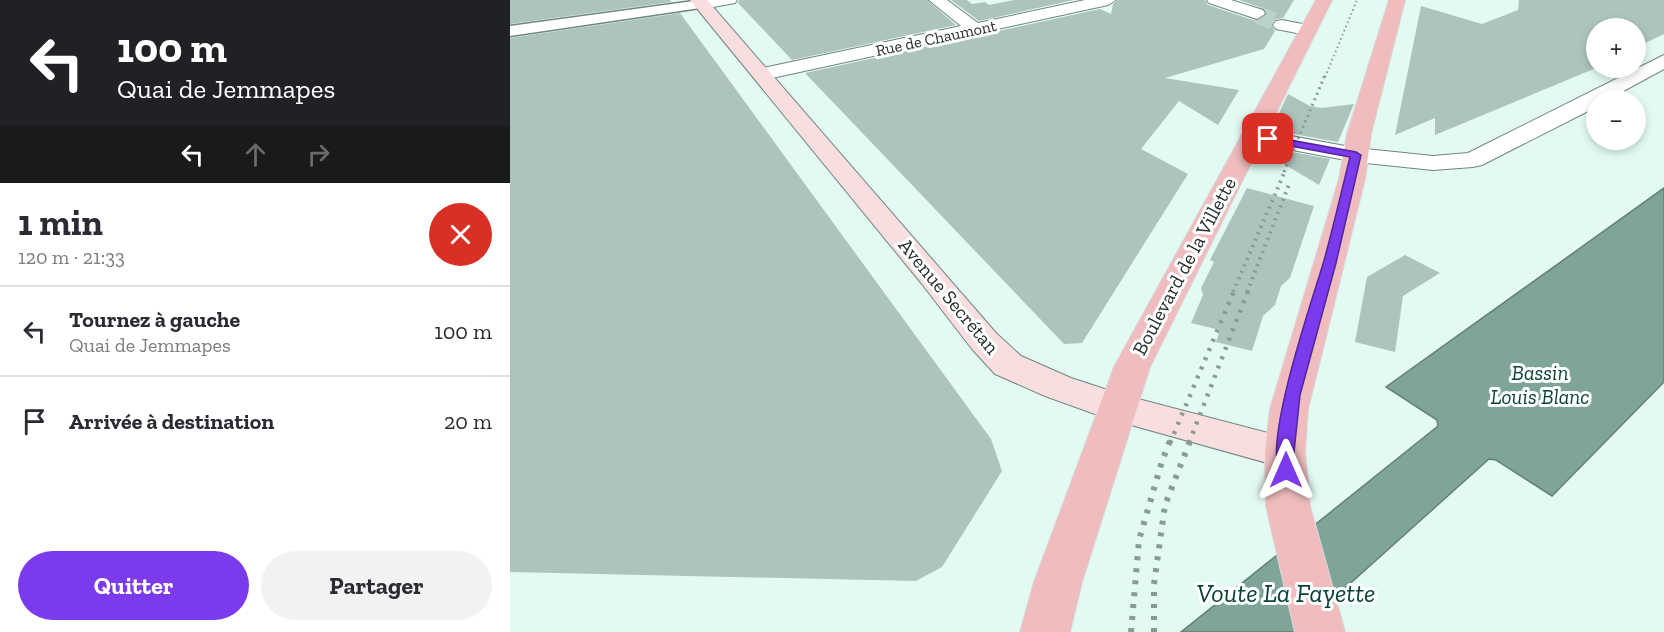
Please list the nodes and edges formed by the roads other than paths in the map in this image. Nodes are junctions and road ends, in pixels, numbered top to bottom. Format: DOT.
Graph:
graph roads {
  1 [pos="729,0"];
  2 [pos="936,0"];
  3 [pos="1108,0"];
  4 [pos="1215,0"];
  5 [pos="1324,0"];
  6 [pos="1397,0"];
  7 [pos="700,2"];
  8 [pos="1257,14"];
  9 [pos="1282,25"];
  10 [pos="975,29"];
  11 [pos="1307,30"];
  12 [pos="510,31"];
  13 [pos="1664,61"];
  14 [pos="763,75"];
  15 [pos="1253,136"];
  16 [pos="1356,155"];
  17 [pos="1119,408"];
  18 [pos="1285,452"];
  19 [pos="1046,632"];
  20 [pos="1320,632"];
  1 -- 7 [label="street"];
  2 -- 10 [label="street"];
  3 -- 10 [label="street, Rue de Chaumont"];
  4 -- 8 [label="street"];
  5 -- 11 [label="main road, Boulevard de la Villette"];
  6 -- 16 [label="main road"];
  7 -- 12 [label="street"];
  7 -- 14 [label="main road, Avenue Secrétan"];
  9 -- 11 [label="street"];
  10 -- 14 [label="street, Rue de Chaumont"];
  11 -- 15 [label="main road, Boulevard de la Villette"];
  13 -- 16 [label="street"];
  14 -- 17 [label="main road, Avenue Secrétan"];
  15 -- 16 [label="street"];
  15 -- 17 [label="main road, Boulevard de la Villette"];
  16 -- 18 [label="main road"];
  17 -- 18 [label="main road, Avenue Secrétan"];
  17 -- 19 [label="main road, Boulevard de la Villette"];
  18 -- 20 [label="main road"];
}
